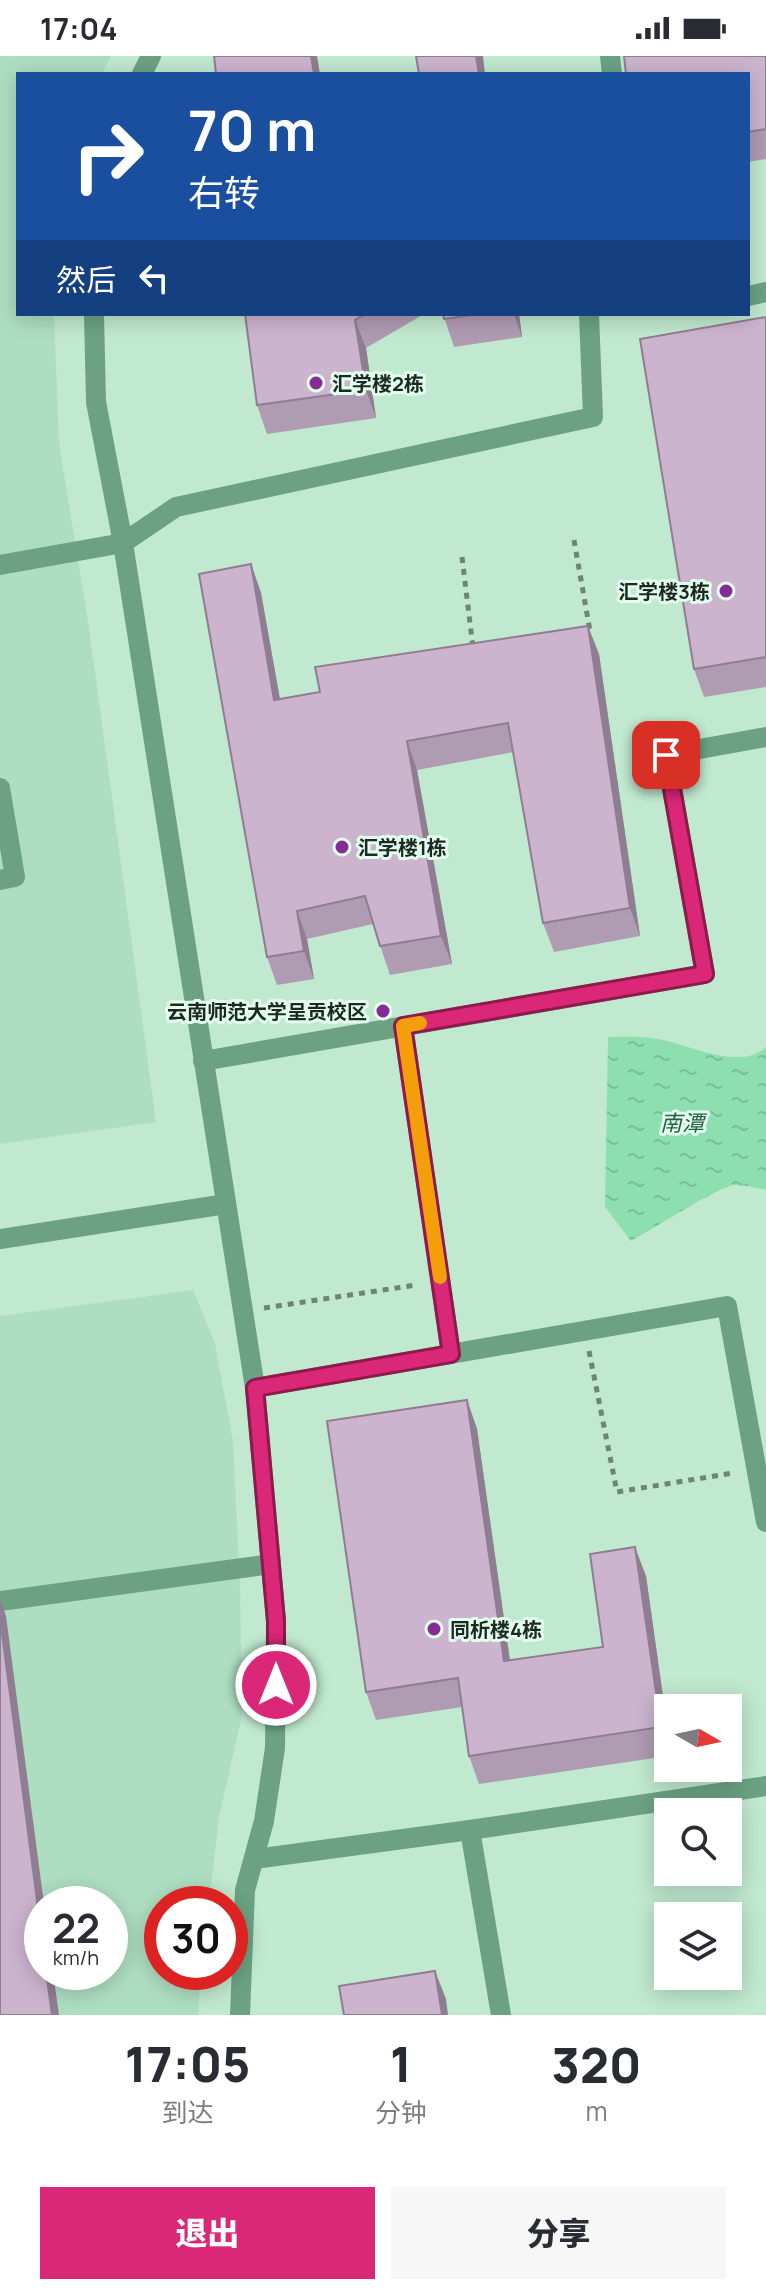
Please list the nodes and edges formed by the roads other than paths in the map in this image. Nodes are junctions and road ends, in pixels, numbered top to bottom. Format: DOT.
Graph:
graph roads {
  1 [pos="94,316"];
  2 [pos="589,316"];
  3 [pos="123,543"];
  4 [pos="0,565"];
  5 [pos="766,737"];
  6 [pos="0,788"];
  7 [pos="0,880"];
  8 [pos="403,1026"];
  9 [pos="203,1061"];
  10 [pos="226,1204"];
  11 [pos="0,1239"];
  12 [pos="451,1354"];
  13 [pos="255,1388"];
  14 [pos="766,1522"];
  15 [pos="271,1564"];
  16 [pos="0,1601"];
  17 [pos="766,1786"];
  18 [pos="470,1830"];
  19 [pos="254,1859"];
  20 [pos="240,2015"];
  21 [pos="501,2015"];
  1 -- 3 [label="street"];
  2 -- 3 [label="street"];
  3 -- 4 [label="street"];
  3 -- 9 [label="street"];
  5 -- 8 [label="street"];
  6 -- 7 [label="street"];
  8 -- 9 [label="street"];
  8 -- 12 [label="street"];
  9 -- 10 [label="street"];
  10 -- 11 [label="street"];
  10 -- 13 [label="street"];
  12 -- 13 [label="street"];
  12 -- 14 [label="street"];
  13 -- 15 [label="street"];
  15 -- 16 [label="street"];
  15 -- 19 [label="street"];
  17 -- 18 [label="street"];
  18 -- 19 [label="street"];
  18 -- 21 [label="street"];
  19 -- 20 [label="street"];
}
